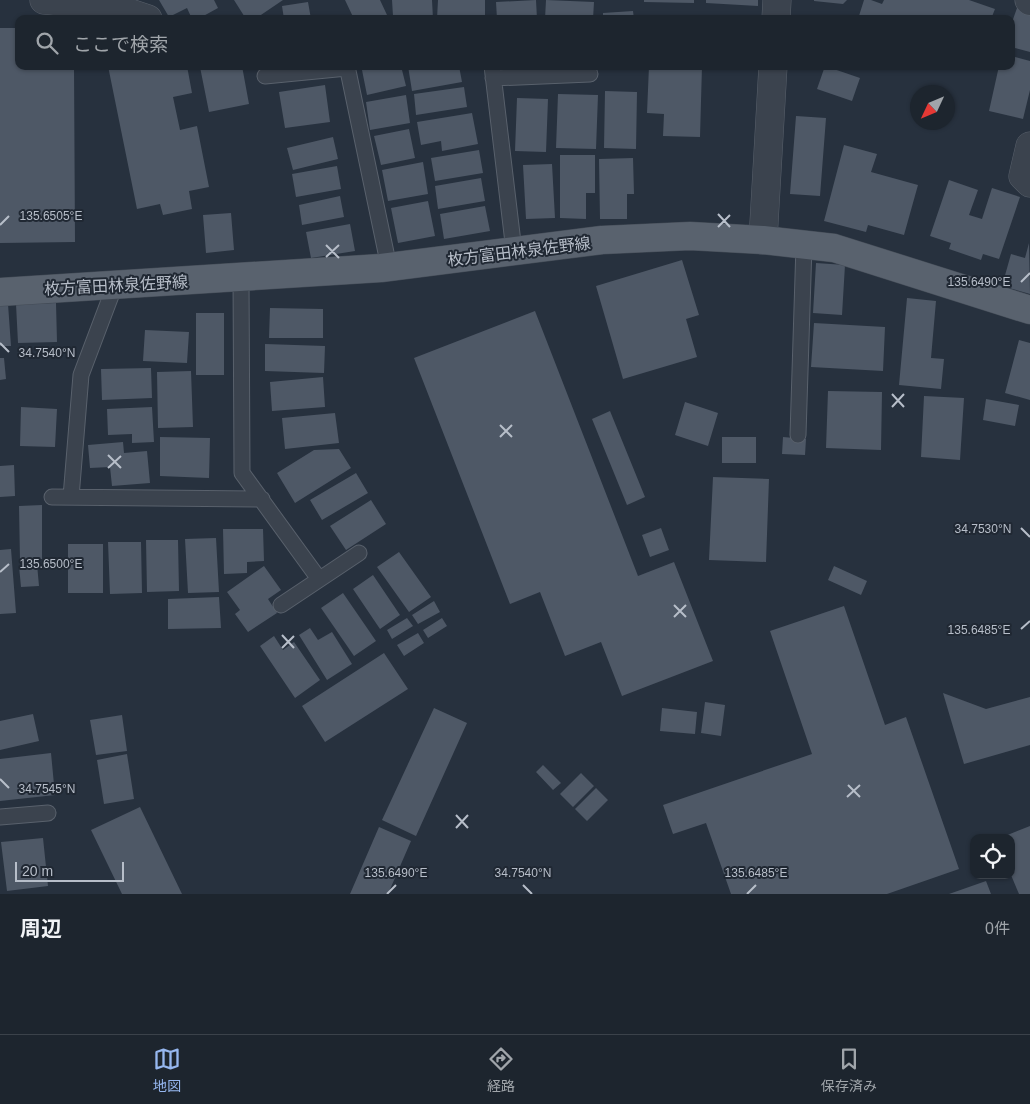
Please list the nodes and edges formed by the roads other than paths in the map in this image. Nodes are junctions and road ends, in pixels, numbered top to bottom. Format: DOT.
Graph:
graph roads {
  1 [pos="44,0"];
  2 [pos="777,0"];
  3 [pos="136,15"];
  4 [pos="776,15"];
  5 [pos="319,70"];
  6 [pos="348,70"];
  7 [pos="773,70"];
  8 [pos="492,72"];
  9 [pos="590,74"];
  10 [pos="264,76"];
  11 [pos="1030,146"];
  12 [pos="1030,183"];
  13 [pos="763,240"];
  14 [pos="804,245"];
  15 [pos="514,251"];
  16 [pos="389,267"];
  17 [pos="241,277"];
  18 [pos="115,285"];
  19 [pos="0,292"];
  20 [pos="1030,310"];
  21 [pos="798,435"];
  22 [pos="52,497"];
  23 [pos="71,497"];
  24 [pos="262,499"];
  25 [pos="359,553"];
  26 [pos="319,579"];
  27 [pos="281,605"];
  28 [pos="48,813"];
  29 [pos="0,817"];
  1 -- 3 [label="street"];
  2 -- 4 [label="street"];
  5 -- 10 [label="lane"];
  6 -- 16 [label="lane"];
  7 -- 13 [label="street"];
  8 -- 9 [label="lane"];
  8 -- 15 [label="lane"];
  11 -- 12 [label="street"];
  13 -- 14 [label="main road, 枚方富田林泉佐野線"];
  13 -- 15 [label="main road, 枚方富田林泉佐野線"];
  14 -- 20 [label="main road, 枚方富田林泉佐野線"];
  14 -- 21 [label="lane"];
  15 -- 16 [label="main road, 枚方富田林泉佐野線"];
  16 -- 17 [label="main road, 枚方富田林泉佐野線"];
  17 -- 18 [label="main road, 枚方富田林泉佐野線"];
  17 -- 24 [label="lane"];
  18 -- 19 [label="main road, 枚方富田林泉佐野線"];
  18 -- 23 [label="lane"];
  22 -- 23 [label="lane"];
  23 -- 24 [label="lane"];
  24 -- 26 [label="lane"];
  25 -- 26 [label="lane"];
  26 -- 27 [label="lane"];
  28 -- 29 [label="lane"];
}
